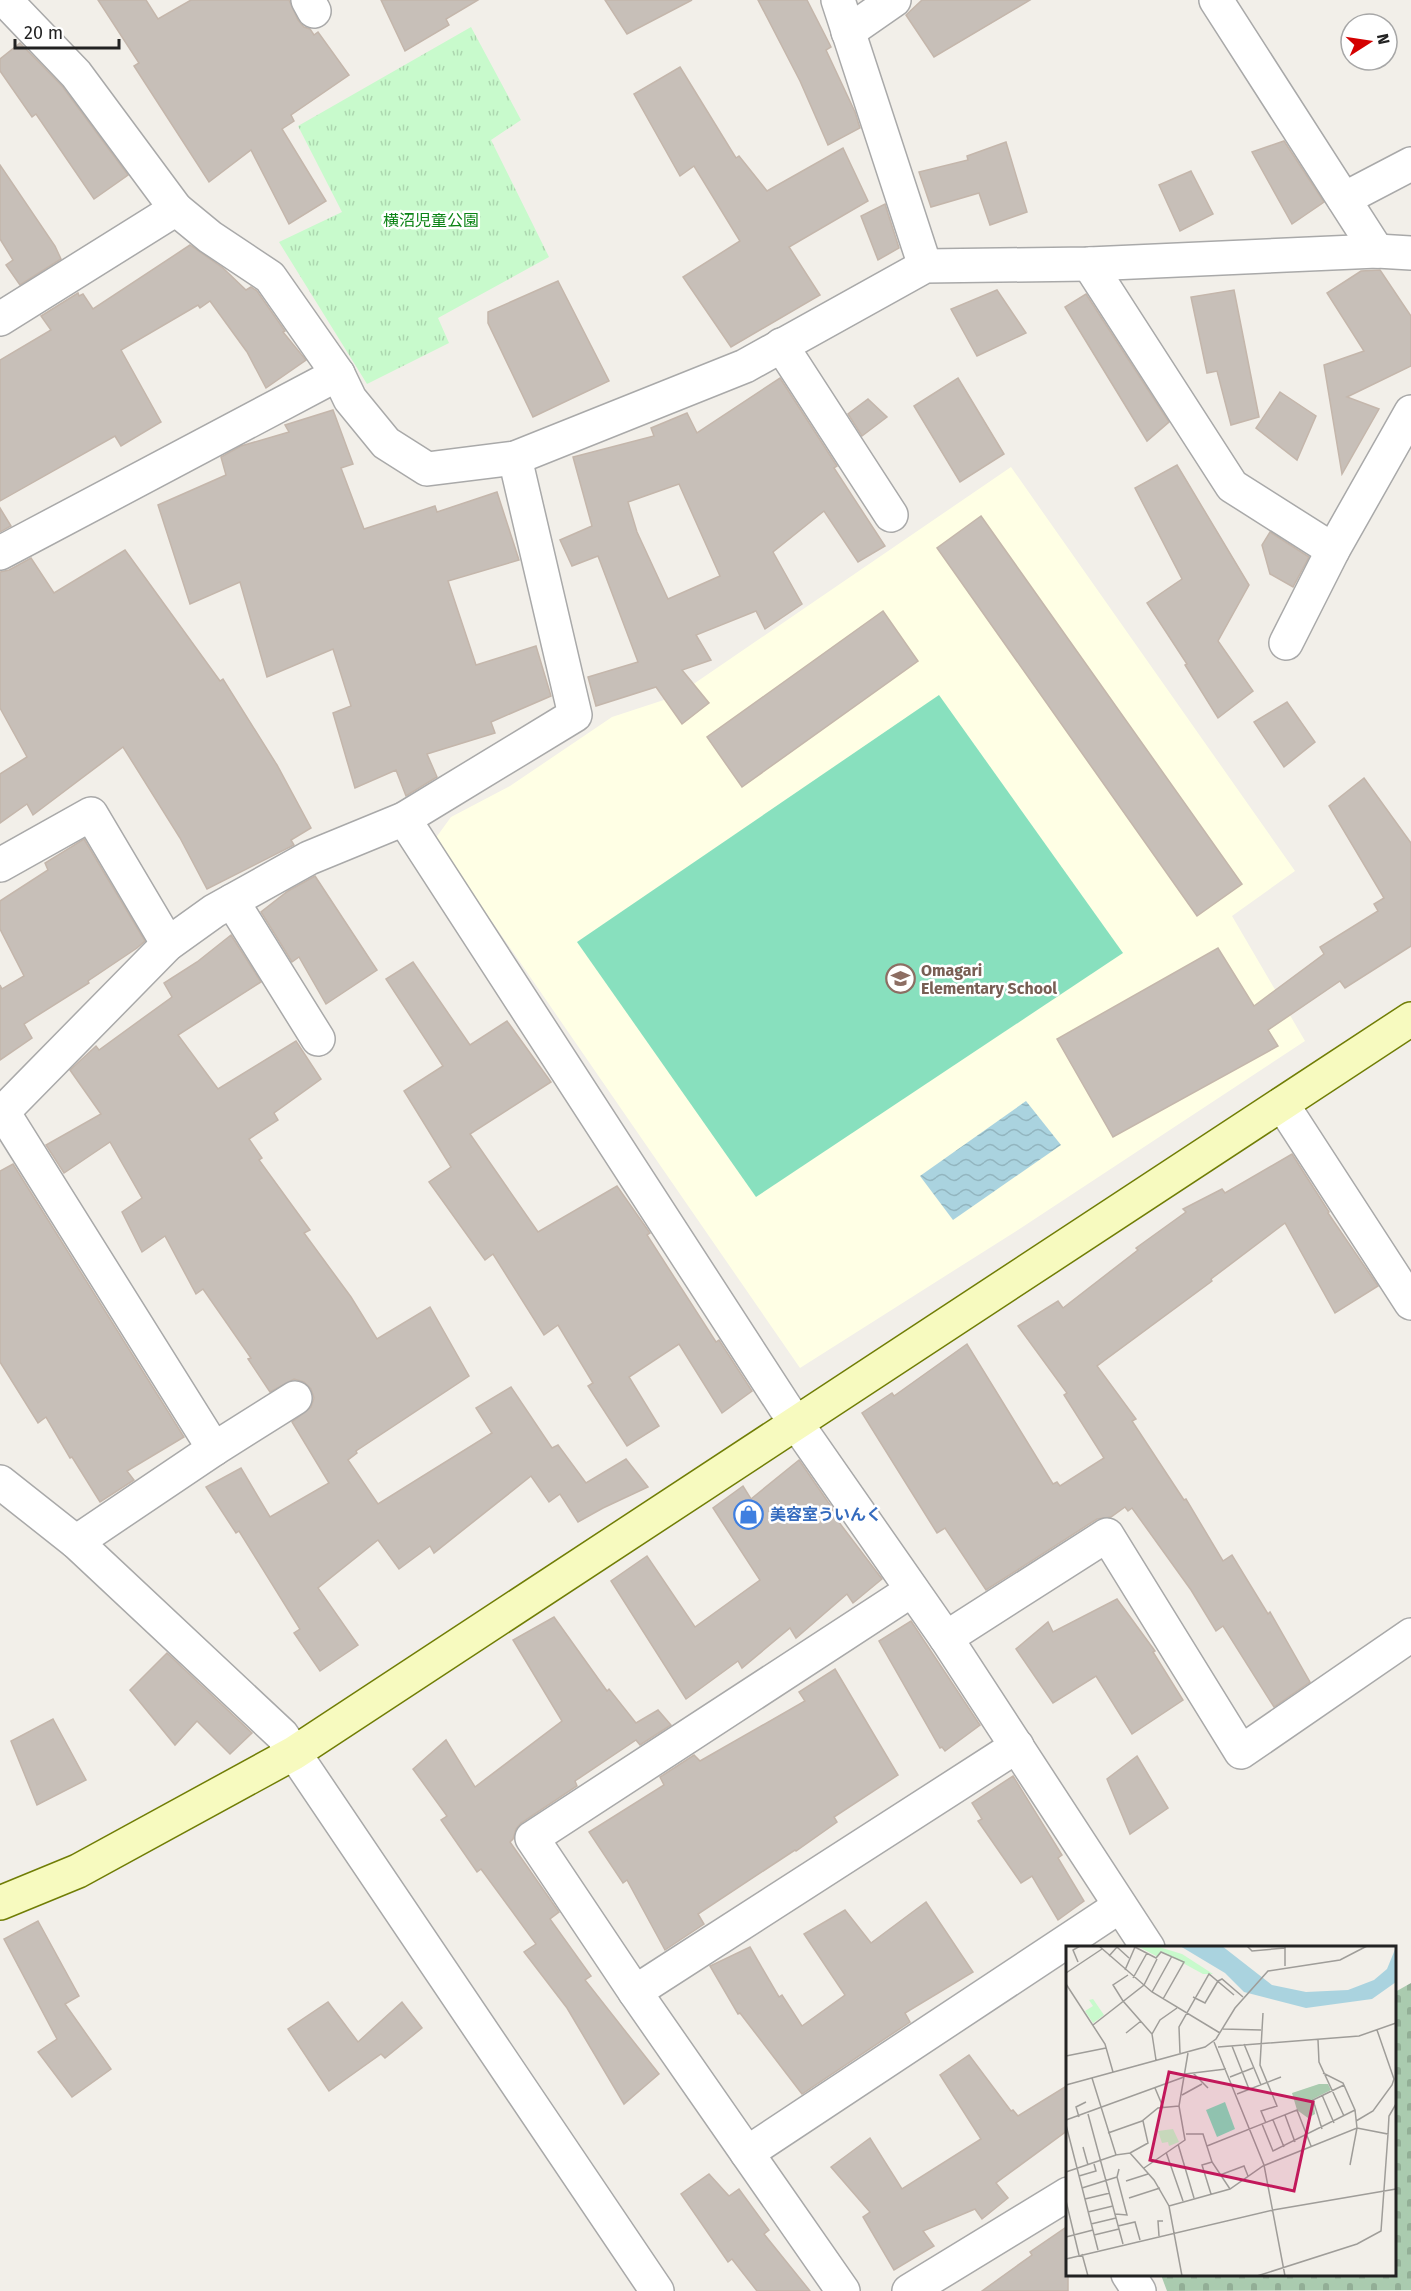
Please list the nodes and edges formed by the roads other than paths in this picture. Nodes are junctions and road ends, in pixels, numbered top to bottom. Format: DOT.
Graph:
graph roads {
  1 [pos="5,0"];
  2 [pos="838,0"];
  3 [pos="894,0"];
  4 [pos="1216,0"];
  5 [pos="848,32"];
  6 [pos="1411,164"];
  7 [pos="1344,199"];
  8 [pos="176,209"];
  9 [pos="1377,251"];
  10 [pos="1411,253"];
  11 [pos="1089,264"];
  12 [pos="925,266"];
  13 [pos="0,319"];
  14 [pos="781,345"];
  15 [pos="338,374"];
  16 [pos="1411,412"];
  17 [pos="515,458"];
  18 [pos="891,515"];
  19 [pos="1333,550"];
  20 [pos="0,553"];
  21 [pos="1286,643"];
  22 [pos="404,819"];
  23 [pos="0,865"];
  24 [pos="232,901"];
  25 [pos="168,944"];
  26 [pos="1411,1019"];
  27 [pos="318,1039"];
  28 [pos="1282,1104"];
  29 [pos="2,1113"];
  30 [pos="1407,1287"];
  31 [pos="295,1398"];
  32 [pos="796,1423"];
  33 [pos="214,1449"];
  34 [pos="0,1482"];
  35 [pos="76,1542"];
  36 [pos="912,1590"];
  37 [pos="1411,1635"];
  38 [pos="946,1638"];
  39 [pos="1017,1746"];
  40 [pos="294,1753"];
  41 [pos="0,1903"];
  42 [pos="1120,1906"];
  43 [pos="1147,1946"];
  44 [pos="635,1992"];
  45 [pos="747,2153"];
  46 [pos="1066,2195"];
  47 [pos="1129,2276"];
  48 [pos="657,2291"];
  49 [pos="843,2291"];
  50 [pos="909,2291"];
  51 [pos="1139,2291"];
  1 -- 8 [label="street"];
  2 -- 5 [label="street"];
  3 -- 5 [label="street"];
  4 -- 7 [label="street"];
  5 -- 12 [label="street"];
  6 -- 7 [label="street"];
  7 -- 9 [label="street"];
  8 -- 13 [label="street"];
  8 -- 15 [label="street"];
  9 -- 10 [label="street"];
  9 -- 11 [label="street"];
  11 -- 12 [label="street"];
  11 -- 19 [label="street"];
  12 -- 14 [label="street"];
  14 -- 17 [label="street"];
  14 -- 18 [label="street"];
  15 -- 17 [label="street"];
  15 -- 20 [label="street"];
  16 -- 19 [label="street"];
  17 -- 22 [label="street"];
  19 -- 21 [label="street"];
  22 -- 24 [label="street"];
  22 -- 32 [label="street"];
  23 -- 25 [label="street"];
  24 -- 25 [label="street"];
  24 -- 27 [label="street"];
  25 -- 29 [label="street"];
  26 -- 28 [label="street"];
  28 -- 30 [label="street"];
  28 -- 32 [label="street"];
  29 -- 33 [label="street"];
  31 -- 33 [label="street"];
  32 -- 36 [label="street"];
  32 -- 40 [label="street"];
  33 -- 35 [label="street"];
  34 -- 35 [label="street"];
  35 -- 40 [label="street"];
  36 -- 38 [label="street"];
  36 -- 44 [label="street"];
  37 -- 38 [label="street"];
  38 -- 39 [label="street"];
  39 -- 42 [label="street"];
  39 -- 44 [label="street"];
  40 -- 41 [label="street"];
  40 -- 48 [label="street"];
  42 -- 43 [label="street"];
  42 -- 45 [label="street"];
  44 -- 45 [label="street"];
  45 -- 49 [label="street"];
  46 -- 50 [label="street"];
  47 -- 51 [label="street"];
}
